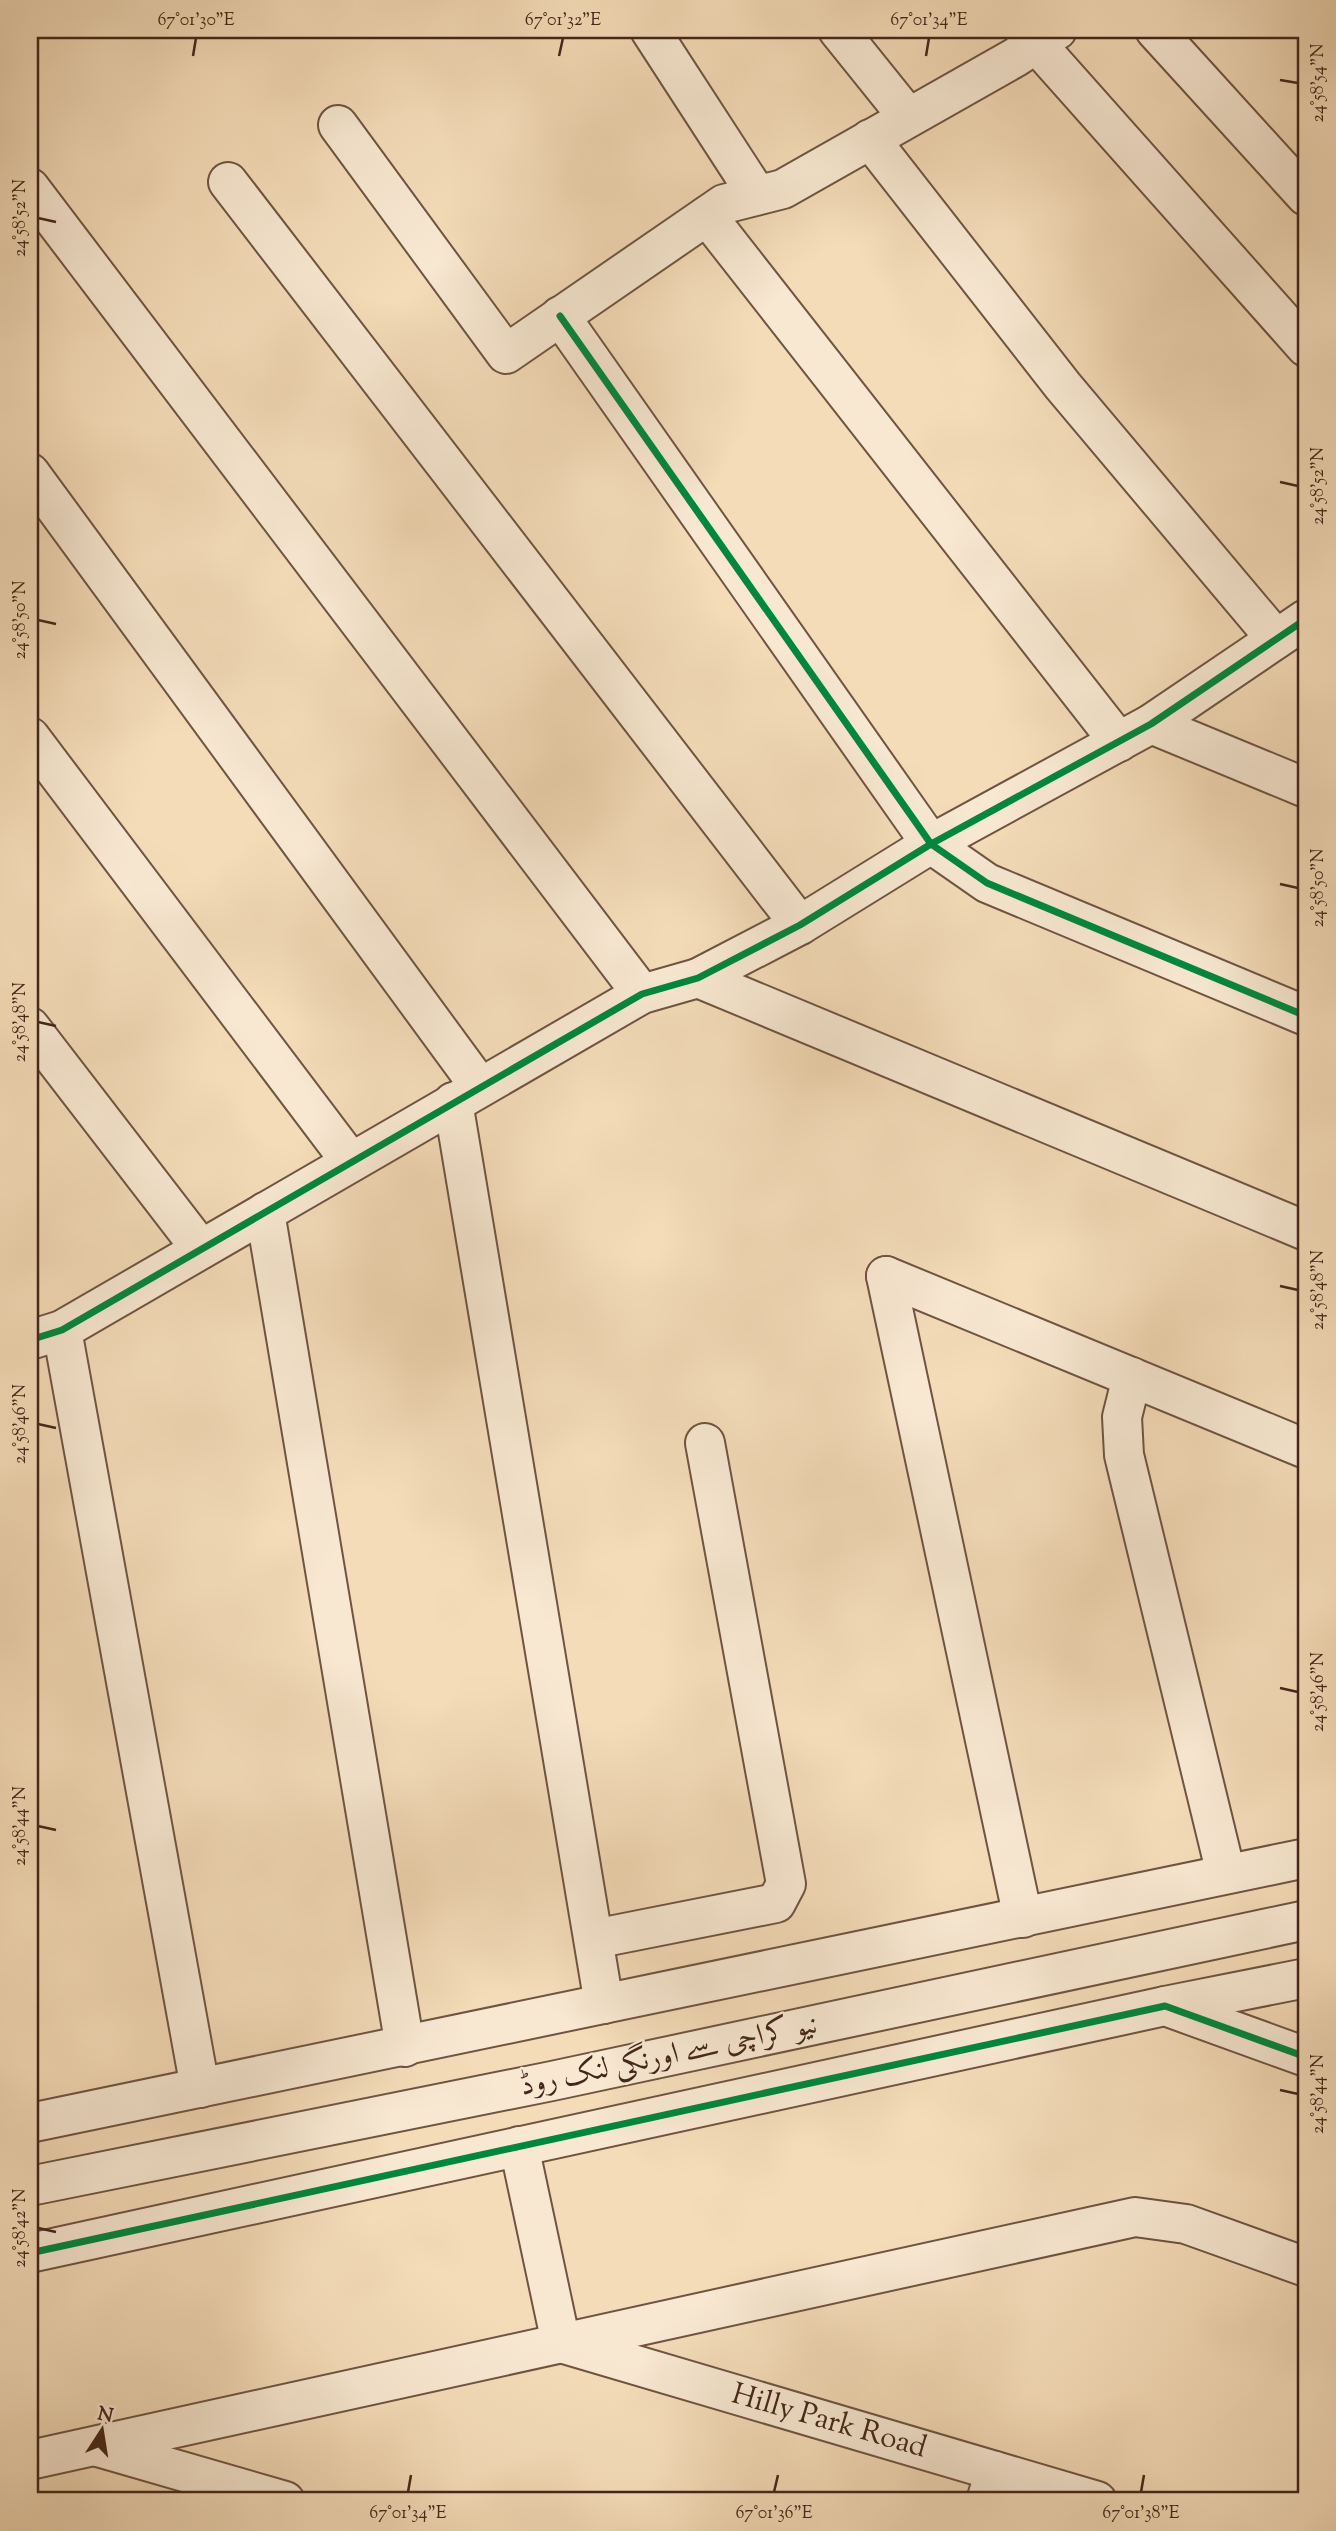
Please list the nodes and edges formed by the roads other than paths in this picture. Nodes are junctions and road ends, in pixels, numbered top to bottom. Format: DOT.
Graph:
graph roads {
  1 [pos="650,30"];
  2 [pos="838,30"];
  3 [pos="1155,30"];
  4 [pos="1039,35"];
  5 [pos="908,117"];
  6 [pos="338,124"];
  7 [pos="870,139"];
  8 [pos="228,182"];
  9 [pos="30,188"];
  10 [pos="757,195"];
  11 [pos="1306,196"];
  12 [pos="707,216"];
  13 [pos="560,316"];
  14 [pos="1306,347"];
  15 [pos="30,472"];
  16 [pos="1291,629"];
  17 [pos="1135,733"];
  18 [pos="30,737"];
  19 [pos="1306,788"];
  20 [pos="931,844"];
  21 [pos="800,925"];
  22 [pos="698,978"];
  23 [pos="642,994"];
  24 [pos="1306,1016"];
  25 [pos="30,1027"];
  26 [pos="467,1095"];
  27 [pos="351,1162"];
  28 [pos="265,1212"];
  29 [pos="1306,1231"];
  30 [pos="201,1249"];
  31 [pos="42,1329"];
  32 [pos="1132,1377"];
  33 [pos="705,1443"];
  34 [pos="1306,1449"];
  35 [pos="1306,1858"];
  36 [pos="1226,1874"];
  37 [pos="1023,1917"];
  38 [pos="1306,1920"];
  39 [pos="594,1939"];
  40 [pos="1306,1978"];
  41 [pos="604,2004"];
  42 [pos="1165,2006"];
  43 [pos="405,2047"];
  44 [pos="1306,2057"];
  45 [pos="200,2088"];
  46 [pos="30,2123"];
  47 [pos="519,2146"];
  48 [pos="30,2186"];
  49 [pos="30,2253"];
  50 [pos="1306,2267"];
  51 [pos="561,2343"];
  52 [pos="93,2446"];
  53 [pos="30,2460"];
  54 [pos="990,2486"];
  55 [pos="285,2501"];
  56 [pos="1097,2501"];
  1 -- 10 [label="street"];
  2 -- 5 [label="street"];
  3 -- 11 [label="street"];
  4 -- 5 [label="street"];
  4 -- 14 [label="street"];
  5 -- 7 [label="street"];
  6 -- 13 [label="street"];
  7 -- 10 [label="street"];
  7 -- 16 [label="street"];
  8 -- 21 [label="street"];
  9 -- 23 [label="street"];
  10 -- 12 [label="street"];
  12 -- 13 [label="street"];
  12 -- 17 [label="street"];
  13 -- 20 [label="street"];
  15 -- 26 [label="street"];
  16 -- 17 [label="street"];
  17 -- 19 [label="street"];
  17 -- 20 [label="street"];
  18 -- 27 [label="street"];
  20 -- 21 [label="street"];
  20 -- 24 [label="street"];
  21 -- 22 [label="street"];
  22 -- 23 [label="street"];
  22 -- 29 [label="street"];
  23 -- 26 [label="street"];
  25 -- 30 [label="street"];
  26 -- 27 [label="street"];
  26 -- 39 [label="street"];
  27 -- 28 [label="street"];
  28 -- 30 [label="street"];
  28 -- 43 [label="street"];
  30 -- 31 [label="street"];
  31 -- 45 [label="street"];
  32 -- 34 [label="street"];
  32 -- 36 [label="street"];
  32 -- 37 [label="street"];
  33 -- 39 [label="street"];
  35 -- 36 [label="street"];
  36 -- 37 [label="street"];
  37 -- 41 [label="street"];
  38 -- 48 [label="street, نیو کراچی سے اورنگی لنک روڈ"];
  39 -- 41 [label="street"];
  40 -- 42 [label="street"];
  41 -- 43 [label="street"];
  42 -- 44 [label="street"];
  42 -- 47 [label="street"];
  43 -- 45 [label="street"];
  45 -- 46 [label="street"];
  47 -- 49 [label="street"];
  47 -- 51 [label="street"];
  50 -- 51 [label="street"];
  51 -- 52 [label="street"];
  51 -- 54 [label="street, Hilly Park Road"];
  52 -- 53 [label="street"];
  52 -- 55 [label="street"];
  54 -- 56 [label="street, Hilly Park Road"];
}
